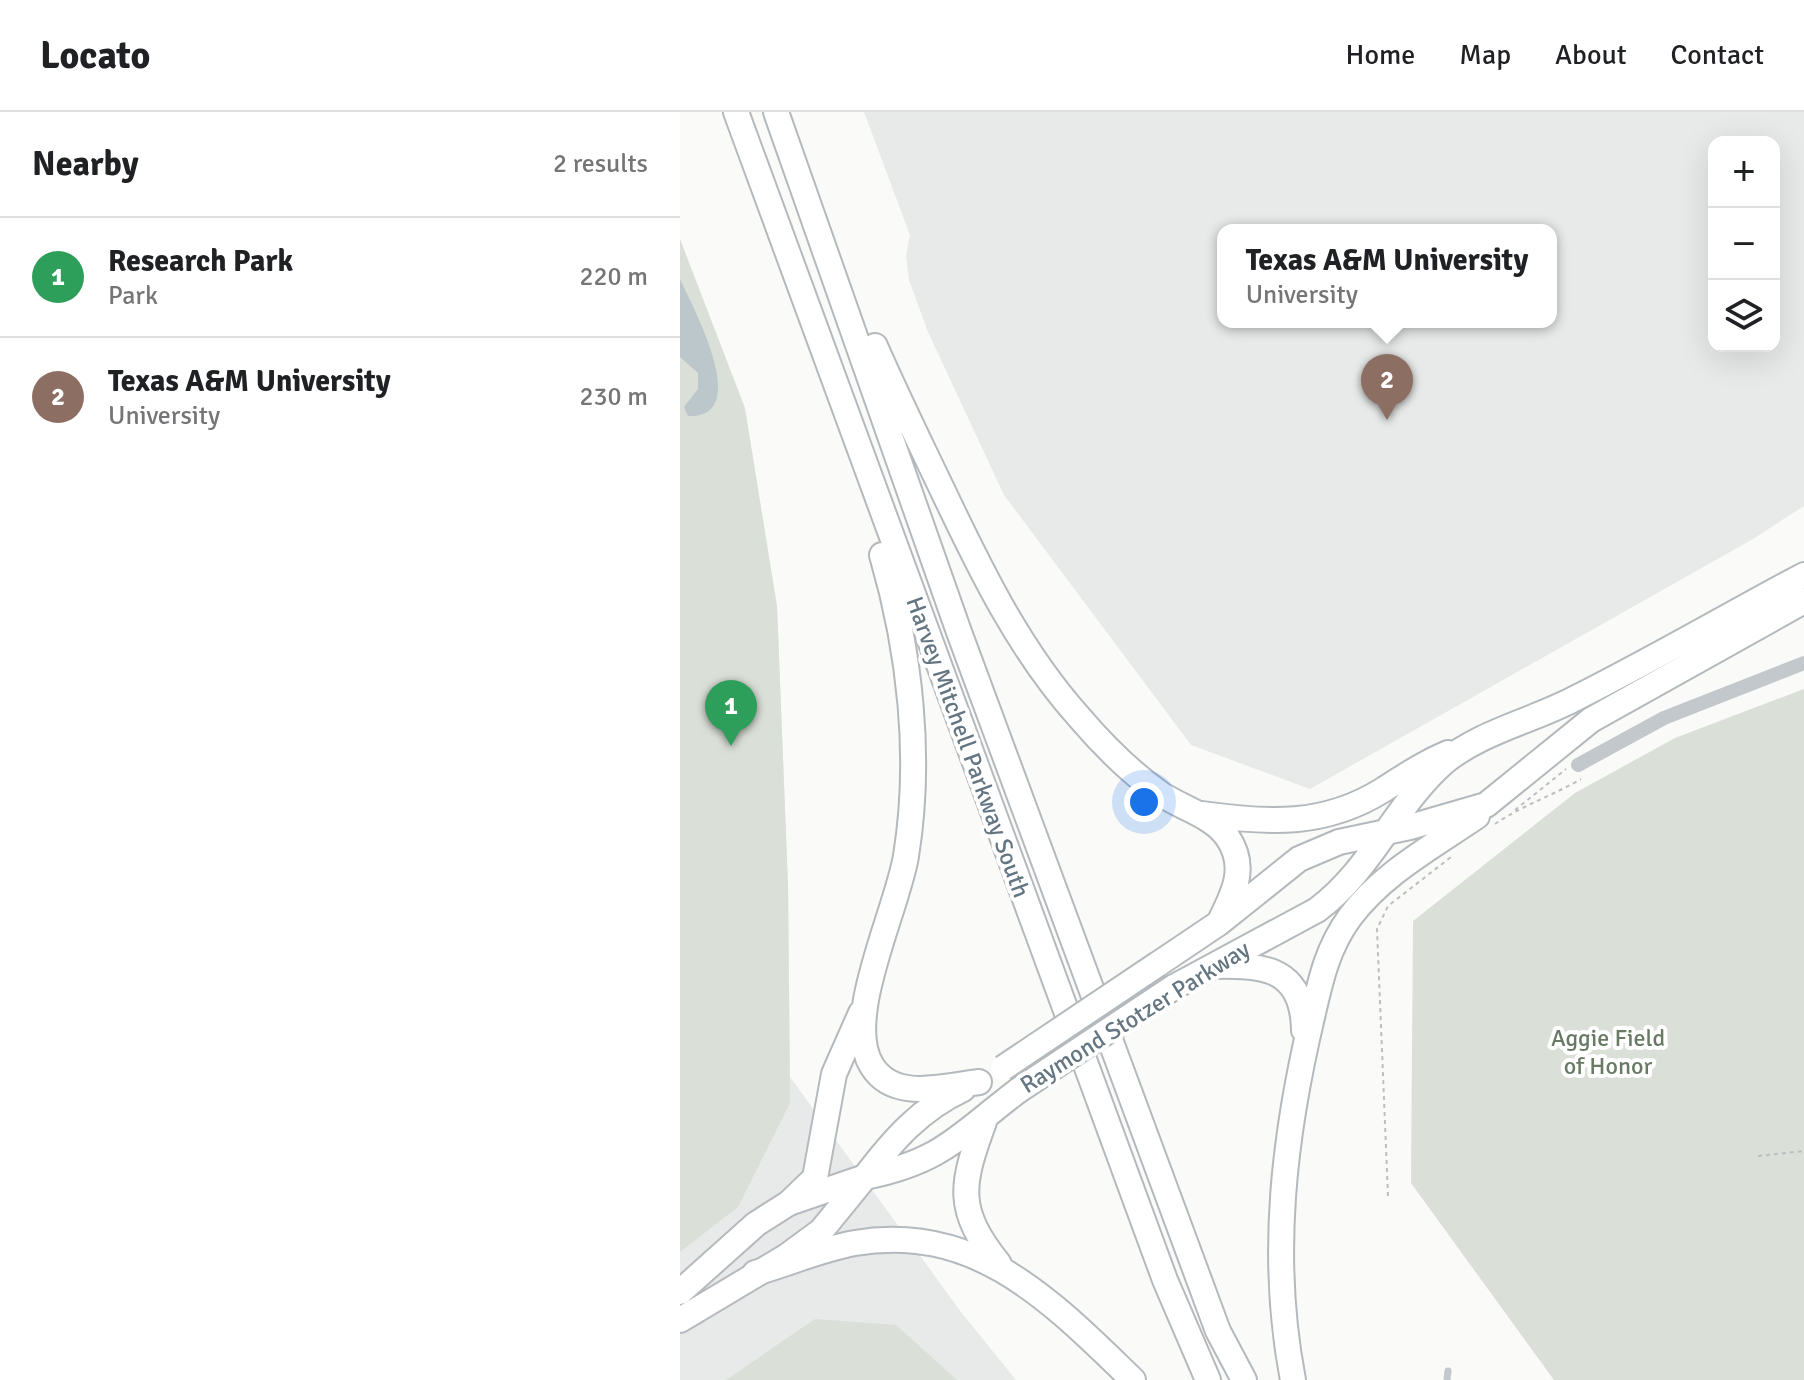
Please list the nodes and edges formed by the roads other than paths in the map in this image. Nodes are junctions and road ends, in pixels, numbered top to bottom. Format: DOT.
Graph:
graph roads {
  1 [pos="736,112"];
  2 [pos="776,112"];
  3 [pos="810,204"];
  4 [pos="822,354"];
  5 [pos="1804,575"];
  6 [pos="1804,601"];
  7 [pos="1804,614"];
  8 [pos="1804,663"];
  9 [pos="1654,685"];
  10 [pos="1478,740"];
  11 [pos="1582,771"];
  12 [pos="1199,814"];
  13 [pos="1490,815"];
  14 [pos="1387,832"];
  15 [pos="1219,923"];
  16 [pos="1210,966"];
  17 [pos="862,1011"];
  18 [pos="1304,1044"];
  19 [pos="979,1082"];
  20 [pos="986,1118"];
  21 [pos="865,1177"];
  22 [pos="789,1203"];
  23 [pos="1000,1266"];
  24 [pos="755,1273"];
  25 [pos="680,1292"];
  26 [pos="680,1320"];
  27 [pos="1133,1380"];
  28 [pos="1208,1380"];
  29 [pos="1244,1380"];
  30 [pos="1293,1380"];
  1 -- 4 [label="main road, Harvey Mitchell Parkway South"];
  2 -- 3 [label="main road, Harvey Mitchell Parkway South"];
  3 -- 12 [label="main road"];
  3 -- 29 [label="main road, Harvey Mitchell Parkway South"];
  4 -- 17 [label="main road"];
  4 -- 28 [label="main road, Harvey Mitchell Parkway South"];
  5 -- 10 [label="main road, Raymond Stotzer Parkway"];
  6 -- 9 [label="main road, Raymond Stotzer Parkway"];
  7 -- 9 [label="main road"];
  8 -- 11 [label="street"];
  9 -- 13 [label="main road, Raymond Stotzer Parkway"];
  10 -- 12 [label="main road"];
  10 -- 14 [label="main road, Raymond Stotzer Parkway"];
  12 -- 15 [label="main road"];
  13 -- 14 [label="main road, Raymond Stotzer Parkway"];
  13 -- 18 [label="main road"];
  14 -- 15 [label="main road, Raymond Stotzer Parkway"];
  14 -- 16 [label="main road, Raymond Stotzer Parkway"];
  15 -- 19 [label="main road, Raymond Stotzer Parkway, bridge"];
  16 -- 18 [label="main road"];
  16 -- 20 [label="main road, Raymond Stotzer Parkway, bridge"];
  17 -- 19 [label="main road"];
  17 -- 22 [label="main road"];
  18 -- 30 [label="main road"];
  19 -- 21 [label="main road, Raymond Stotzer Parkway"];
  20 -- 21 [label="main road, Raymond Stotzer Parkway"];
  20 -- 23 [label="main road"];
  21 -- 22 [label="main road, Raymond Stotzer Parkway"];
  21 -- 24 [label="main road, Raymond Stotzer Parkway"];
  22 -- 25 [label="main road, Raymond Stotzer Parkway"];
  23 -- 24 [label="main road"];
  23 -- 27 [label="main road"];
  24 -- 26 [label="main road, Raymond Stotzer Parkway"];
}
